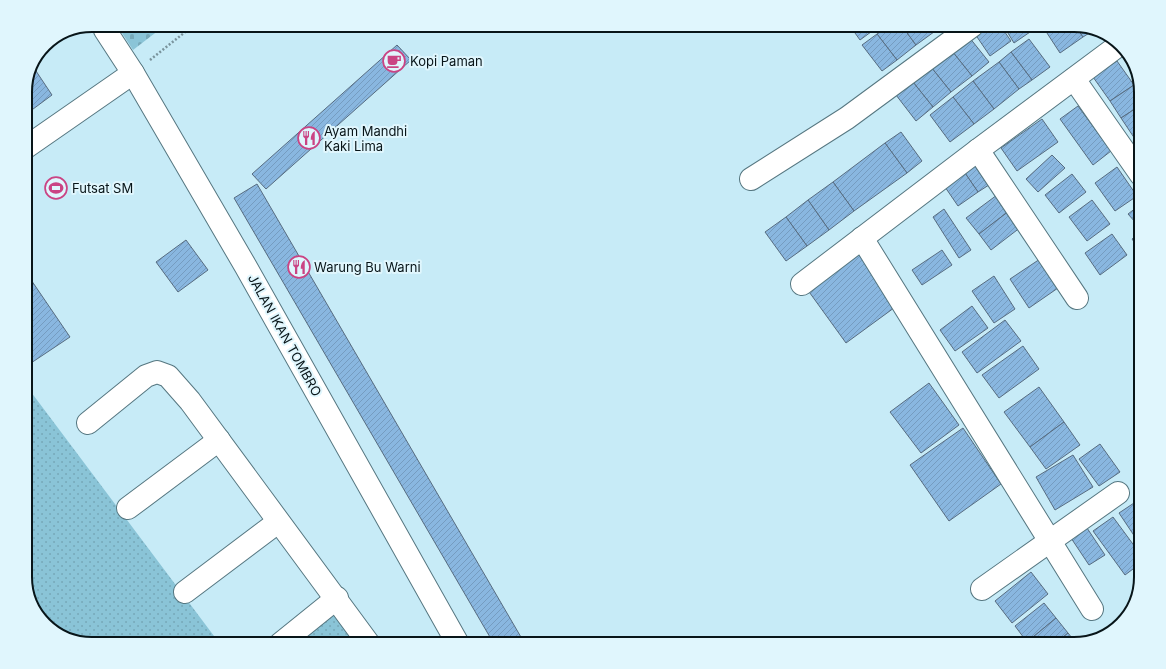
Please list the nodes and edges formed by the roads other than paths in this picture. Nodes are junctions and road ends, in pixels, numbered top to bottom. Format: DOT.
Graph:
graph roads {
  1 [pos="106,32"];
  2 [pos="964,32"];
  3 [pos="1114,49"];
  4 [pos="133,73"];
  5 [pos="1074,79"];
  6 [pos="32,143"];
  7 [pos="978,150"];
  8 [pos="1134,165"];
  9 [pos="751,179"];
  10 [pos="862,238"];
  11 [pos="802,284"];
  12 [pos="1077,298"];
  13 [pos="88,423"];
  14 [pos="219,440"];
  15 [pos="1118,494"];
  16 [pos="128,508"];
  17 [pos="278,522"];
  18 [pos="1049,542"];
  19 [pos="982,589"];
  20 [pos="185,592"];
  21 [pos="337,598"];
  22 [pos="1092,610"];
  23 [pos="289,637"];
  24 [pos="365,637"];
  25 [pos="452,637"];
  1 -- 4 [label="street, JALAN IKAN TOMBRO"];
  2 -- 9 [label="street"];
  3 -- 5 [label="street"];
  4 -- 6 [label="street"];
  4 -- 25 [label="street, JALAN IKAN TOMBRO"];
  5 -- 7 [label="street"];
  5 -- 8 [label="street"];
  7 -- 10 [label="street"];
  7 -- 12 [label="street"];
  10 -- 11 [label="street"];
  10 -- 18 [label="street"];
  13 -- 14 [label="street"];
  14 -- 16 [label="street"];
  14 -- 17 [label="street"];
  15 -- 18 [label="street"];
  17 -- 20 [label="street"];
  17 -- 21 [label="street"];
  18 -- 19 [label="street"];
  18 -- 22 [label="street"];
  21 -- 23 [label="street"];
  21 -- 24 [label="street"];
}
